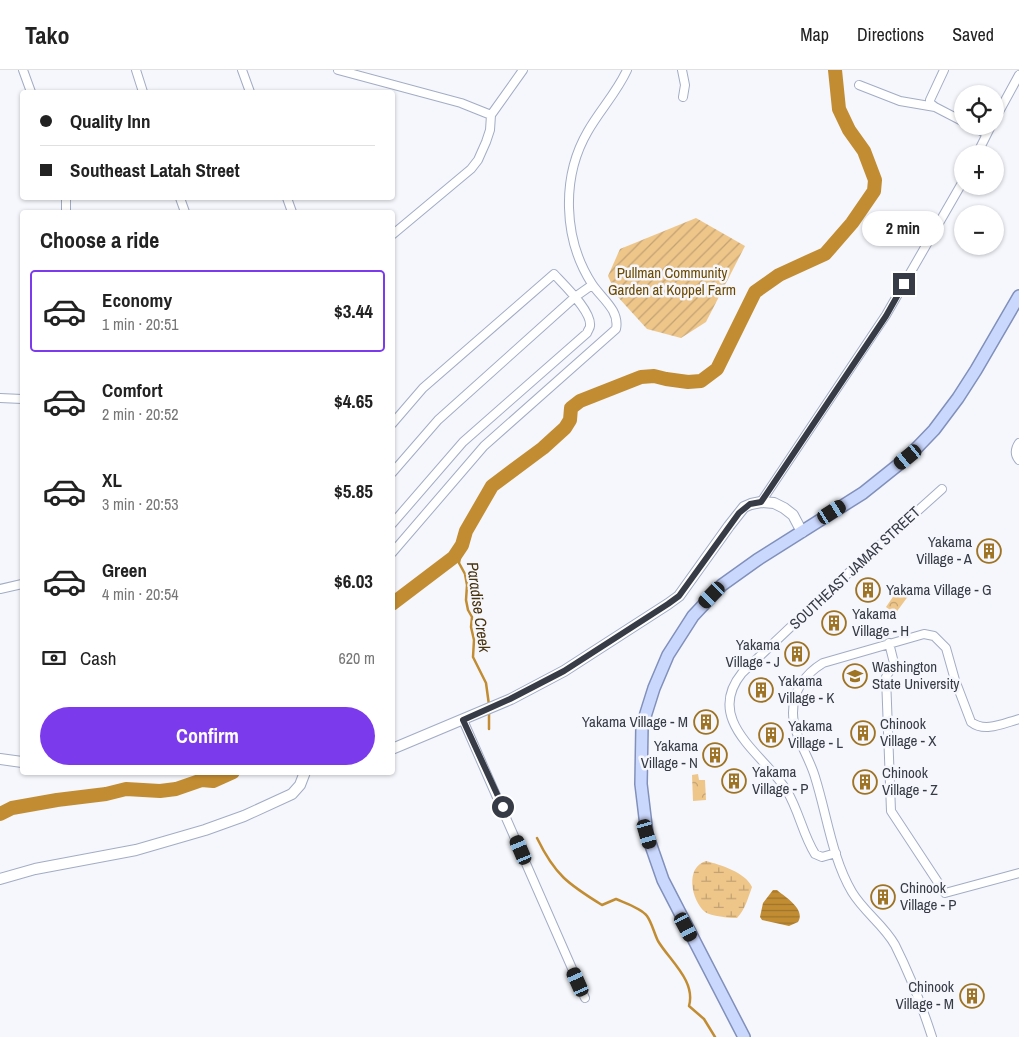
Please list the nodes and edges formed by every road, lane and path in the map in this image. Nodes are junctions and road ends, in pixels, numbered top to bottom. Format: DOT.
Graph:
graph roads {
  1 [pos="23,70"];
  2 [pos="136,70"];
  3 [pos="242,70"];
  4 [pos="338,70"];
  5 [pos="522,70"];
  6 [pos="627,70"];
  7 [pos="682,70"];
  8 [pos="944,70"];
  9 [pos="1019,75"];
  10 [pos="859,85"];
  11 [pos="391,89"];
  12 [pos="30,90"];
  13 [pos="142,90"];
  14 [pos="249,90"];
  15 [pos="683,96"];
  16 [pos="1004,102"];
  17 [pos="936,107"];
  18 [pos="492,115"];
  19 [pos="954,117"];
  20 [pos="955,195"];
  21 [pos="395,232"];
  22 [pos="592,285"];
  23 [pos="1019,296"];
  24 [pos="575,298"];
  25 [pos="0,398"];
  26 [pos="20,399"];
  27 [pos="395,421"];
  28 [pos="1019,443"];
  29 [pos="1019,460"];
  30 [pos="395,470"];
  31 [pos="942,489"];
  32 [pos="761,502"];
  33 [pos="395,521"];
  34 [pos="802,532"];
  35 [pos="395,550"];
  36 [pos="20,584"];
  37 [pos="0,589"];
  38 [pos="889,643"];
  39 [pos="1019,719"];
  40 [pos="463,720"];
  41 [pos="395,748"];
  42 [pos="0,759"];
  43 [pos="20,762"];
  44 [pos="303,775"];
  45 [pos="836,853"];
  46 [pos="1019,873"];
  47 [pos="0,879"];
  48 [pos="585,998"];
  49 [pos="744,1037"];
  50 [pos="932,1037"];
  1 -- 12 [label="street"];
  2 -- 13 [label="street"];
  3 -- 14 [label="street"];
  4 -- 11 [label="street"];
  5 -- 18 [label="street"];
  6 -- 22 [label="street"];
  7 -- 15 [label="street"];
  8 -- 17 [label="street"];
  9 -- 16 [label="street"];
  10 -- 17 [label="street"];
  11 -- 18 [label="street"];
  17 -- 19 [label="street"];
  18 -- 21 [label="street"];
  20 -- 32 [label="street"];
  22 -- 24 [label="street"];
  22 -- 35 [label="street"];
  23 -- 34 [label="main road"];
  24 -- 27 [label="street"];
  24 -- 30 [label="street"];
  24 -- 33 [label="street"];
  25 -- 26 [label="street"];
  28 -- 29 [label="street"];
  31 -- 45 [label="street, SOUTHEAST JAMAR STREET"];
  32 -- 34 [label="street"];
  32 -- 40 [label="street"];
  34 -- 49 [label="main road"];
  36 -- 37 [label="street"];
  38 -- 39 [label="street"];
  38 -- 45 [label="street"];
  38 -- 46 [label="street"];
  40 -- 41 [label="street"];
  40 -- 48 [label="street"];
  42 -- 43 [label="street"];
  44 -- 47 [label="street"];
  45 -- 50 [label="street"];
}
